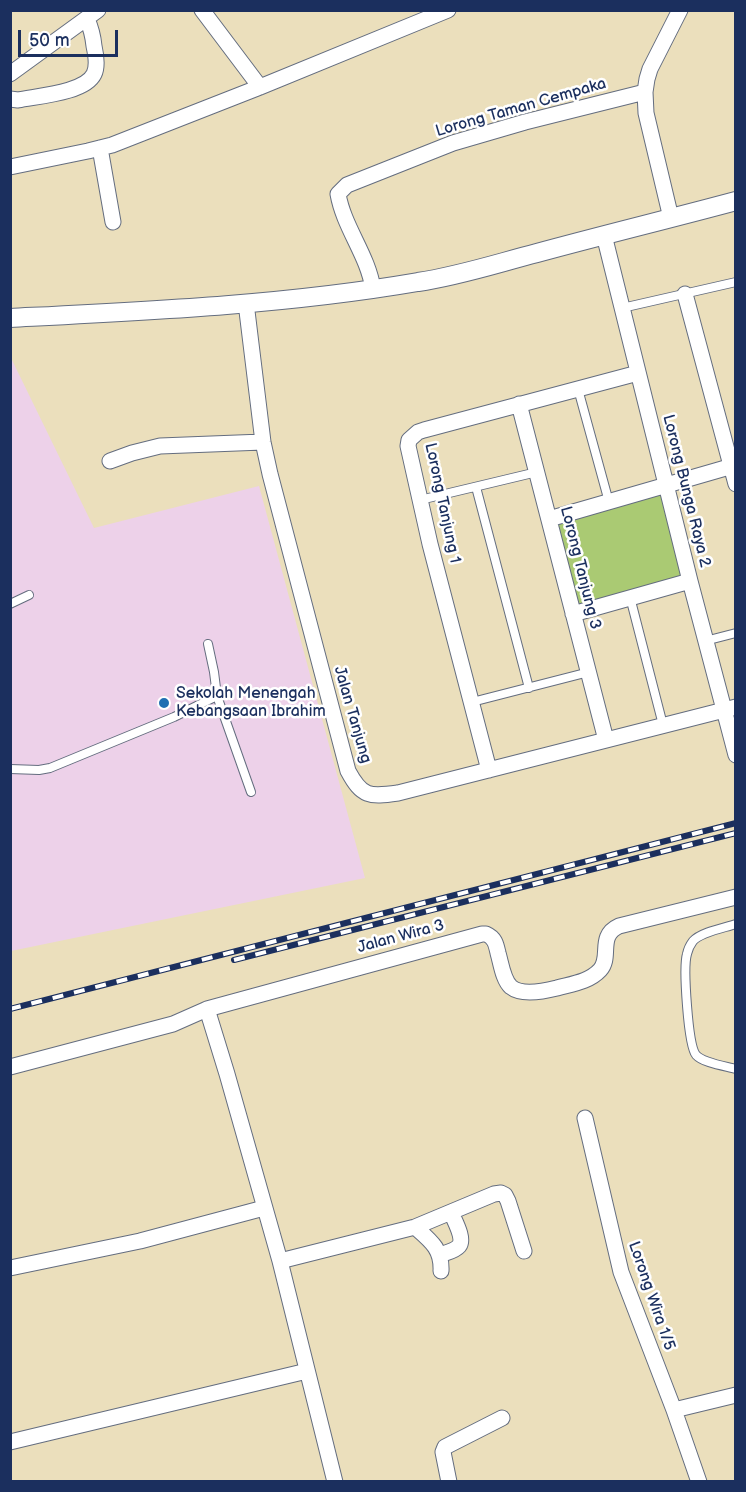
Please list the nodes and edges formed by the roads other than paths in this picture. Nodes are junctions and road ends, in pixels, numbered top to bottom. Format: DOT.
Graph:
graph roads {
  1 [pos="202,10"];
  2 [pos="448,10"];
  3 [pos="680,10"];
  4 [pos="92,15"];
  5 [pos="10,74"];
  6 [pos="260,87"];
  7 [pos="645,92"];
  8 [pos="10,99"];
  9 [pos="100,148"];
  10 [pos="10,167"];
  11 [pos="735,204"];
  12 [pos="671,218"];
  13 [pos="113,222"];
  14 [pos="604,235"];
  15 [pos="735,282"];
  16 [pos="373,289"];
  17 [pos="685,294"];
  18 [pos="246,303"];
  19 [pos="622,308"];
  20 [pos="10,318"];
  21 [pos="638,373"];
  22 [pos="578,389"];
  23 [pos="519,405"];
  24 [pos="263,442"];
  25 [pos="110,461"];
  26 [pos="733,466"];
  27 [pos="537,472"];
  28 [pos="735,484"];
  29 [pos="667,485"];
  30 [pos="476,487"];
  31 [pos="420,500"];
  32 [pos="609,502"];
  33 [pos="549,519"];
  34 [pos="690,581"];
  35 [pos="29,595"];
  36 [pos="630,597"];
  37 [pos="10,604"];
  38 [pos="573,614"];
  39 [pos="735,633"];
  40 [pos="705,640"];
  41 [pos="208,644"];
  42 [pos="589,672"];
  43 [pos="529,688"];
  44 [pos="217,696"];
  45 [pos="472,702"];
  46 [pos="729,708"];
  47 [pos="663,725"];
  48 [pos="606,740"];
  49 [pos="735,755"];
  50 [pos="10,769"];
  51 [pos="489,770"];
  52 [pos="252,792"];
  53 [pos="735,897"];
  54 [pos="735,924"];
  55 [pos="207,1009"];
  56 [pos="10,1067"];
  57 [pos="735,1069"];
  58 [pos="585,1118"];
  59 [pos="264,1208"];
  60 [pos="451,1212"];
  61 [pos="415,1227"];
  62 [pos="524,1251"];
  63 [pos="440,1255"];
  64 [pos="280,1261"];
  65 [pos="10,1268"];
  66 [pos="441,1271"];
  67 [pos="307,1371"];
  68 [pos="735,1395"];
  69 [pos="674,1410"];
  70 [pos="502,1418"];
  71 [pos="10,1442"];
  72 [pos="335,1482"];
  73 [pos="449,1482"];
  74 [pos="699,1482"];
  1 -- 6 [label="street"];
  2 -- 6 [label="street"];
  3 -- 7 [label="street"];
  4 -- 5 [label="street"];
  4 -- 8 [label="street"];
  6 -- 9 [label="street"];
  7 -- 12 [label="street"];
  7 -- 16 [label="street, Lorong Taman Cempaka"];
  9 -- 10 [label="street"];
  9 -- 13 [label="street"];
  11 -- 12 [label="street"];
  12 -- 14 [label="street"];
  14 -- 16 [label="street"];
  14 -- 19 [label="street, Lorong Bunga Raya 2"];
  15 -- 17 [label="lane"];
  16 -- 18 [label="street"];
  17 -- 19 [label="lane"];
  17 -- 26 [label="street"];
  18 -- 20 [label="street"];
  18 -- 24 [label="street, Jalan Tanjung"];
  19 -- 21 [label="street, Lorong Bunga Raya 2"];
  21 -- 22 [label="street, Lorong Tanjung 1"];
  21 -- 29 [label="street, Lorong Bunga Raya 2"];
  22 -- 23 [label="street, Lorong Tanjung 1"];
  22 -- 32 [label="lane"];
  23 -- 27 [label="street, Lorong Tanjung 3"];
  23 -- 31 [label="street, Lorong Tanjung 1"];
  24 -- 25 [label="street"];
  24 -- 51 [label="street, Jalan Tanjung"];
  26 -- 28 [label="street"];
  26 -- 29 [label="street"];
  27 -- 30 [label="lane"];
  27 -- 33 [label="street, Lorong Tanjung 3"];
  29 -- 32 [label="street"];
  29 -- 34 [label="street, Lorong Bunga Raya 2"];
  30 -- 31 [label="lane"];
  30 -- 43 [label="lane"];
  31 -- 45 [label="street, Lorong Tanjung 1"];
  32 -- 33 [label="street"];
  33 -- 38 [label="street, Lorong Tanjung 3"];
  34 -- 36 [label="street"];
  34 -- 40 [label="street, Lorong Bunga Raya 2"];
  35 -- 37 [label="lane"];
  36 -- 38 [label="street"];
  36 -- 47 [label="lane"];
  38 -- 42 [label="street, Lorong Tanjung 3"];
  39 -- 40 [label="lane"];
  40 -- 46 [label="street, Lorong Bunga Raya 2"];
  41 -- 44 [label="lane"];
  42 -- 43 [label="lane"];
  42 -- 48 [label="street, Lorong Tanjung 3"];
  43 -- 45 [label="lane"];
  44 -- 50 [label="lane"];
  44 -- 52 [label="lane"];
  45 -- 51 [label="street, Lorong Tanjung 1"];
  46 -- 47 [label="street, Jalan Tanjung"];
  46 -- 49 [label="street, Lorong Bunga Raya 2"];
  47 -- 48 [label="street, Jalan Tanjung"];
  48 -- 51 [label="street, Jalan Tanjung"];
  53 -- 55 [label="street, Jalan Wira 3"];
  54 -- 57 [label="lane"];
  55 -- 56 [label="street, Jalan Wira 3"];
  55 -- 59 [label="street"];
  58 -- 69 [label="street, Lorong Wira 1/5"];
  59 -- 64 [label="street"];
  59 -- 65 [label="street"];
  60 -- 61 [label="street"];
  60 -- 62 [label="street"];
  60 -- 63 [label="street"];
  61 -- 63 [label="street"];
  61 -- 64 [label="street"];
  63 -- 66 [label="street"];
  64 -- 67 [label="street"];
  67 -- 71 [label="street"];
  67 -- 72 [label="street"];
  68 -- 69 [label="street"];
  69 -- 74 [label="street, Lorong Wira 1/5"];
  70 -- 73 [label="street"];
}
